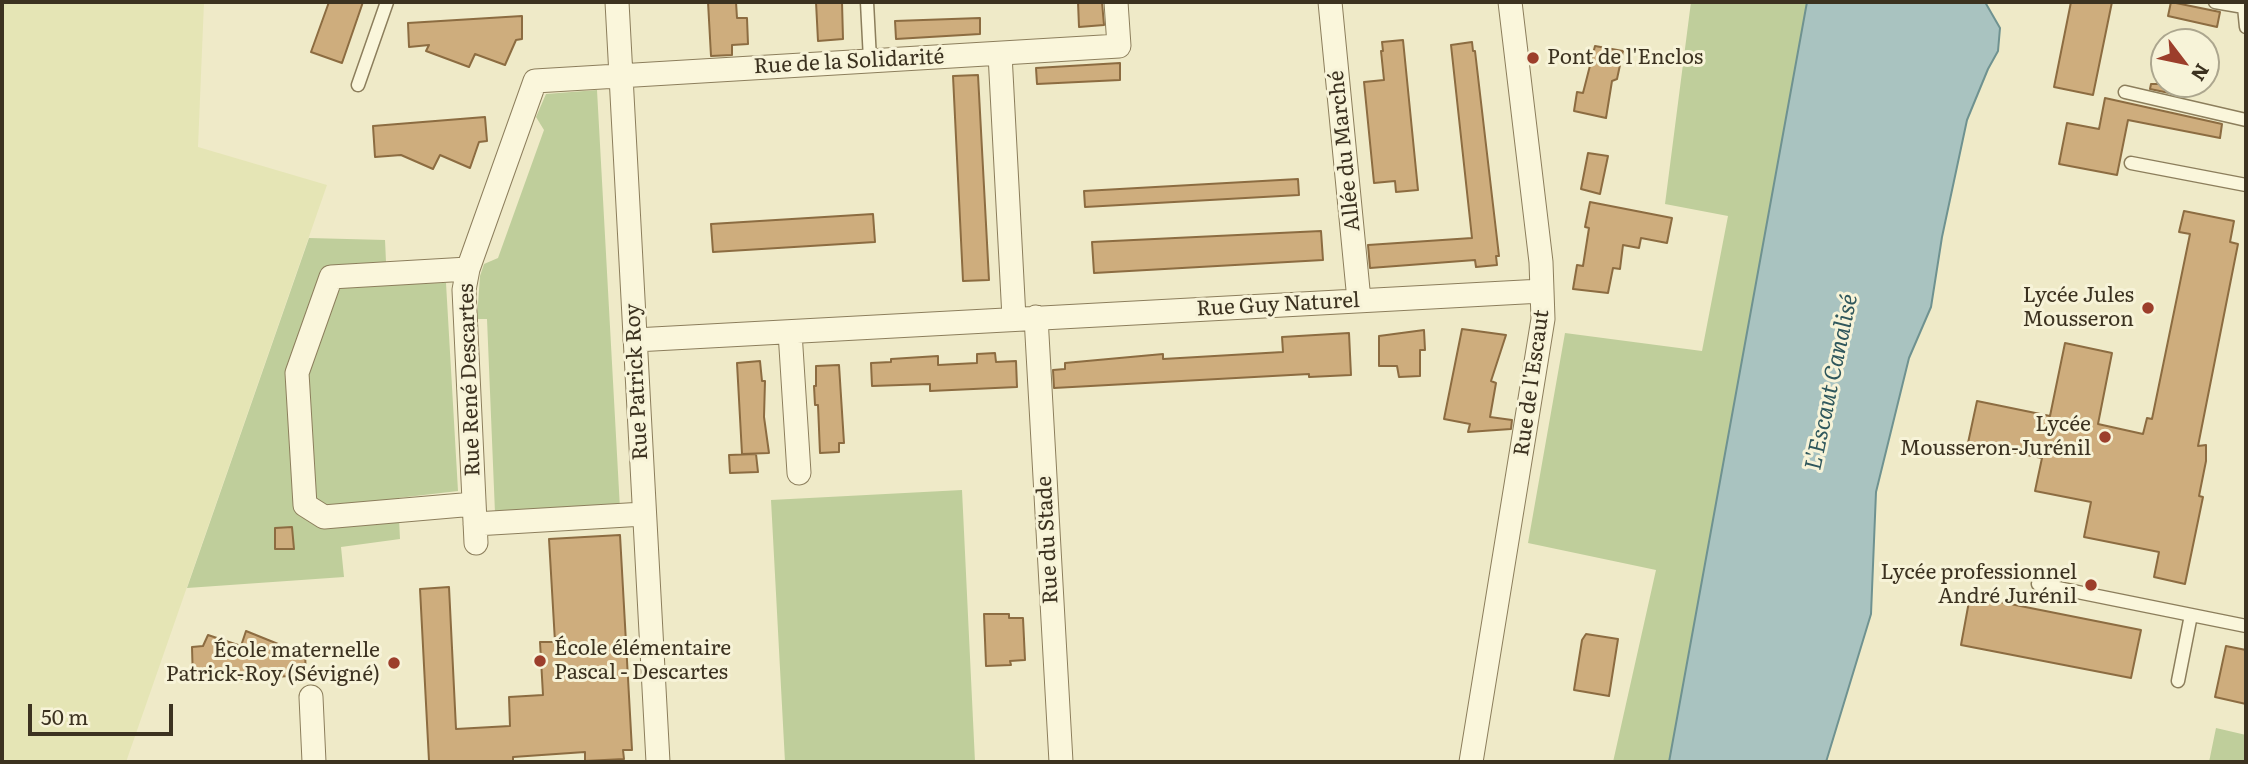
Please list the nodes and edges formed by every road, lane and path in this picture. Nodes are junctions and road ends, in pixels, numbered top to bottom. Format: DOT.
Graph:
graph roads {
  1 [pos="387,2"];
  2 [pos="617,2"];
  3 [pos="867,2"];
  4 [pos="1116,2"];
  5 [pos="1330,2"];
  6 [pos="1510,2"];
  7 [pos="2215,2"];
  8 [pos="2246,27"];
  9 [pos="1000,54"];
  10 [pos="870,60"];
  11 [pos="621,75"];
  12 [pos="535,81"];
  13 [pos="358,85"];
  14 [pos="2124,92"];
  15 [pos="2246,120"];
  16 [pos="2132,163"];
  17 [pos="2246,185"];
  18 [pos="468,269"];
  19 [pos="1542,291"];
  20 [pos="1359,300"];
  21 [pos="1025,318"];
  22 [pos="790,332"];
  23 [pos="635,340"];
  24 [pos="799,473"];
  25 [pos="644,514"];
  26 [pos="475,523"];
  27 [pos="2038,584"];
  28 [pos="2191,615"];
  29 [pos="2246,626"];
  30 [pos="2178,681"];
  31 [pos="311,696"];
  32 [pos="314,762"];
  33 [pos="658,762"];
  34 [pos="1061,762"];
  35 [pos="1471,762"];
  1 -- 13 [label="lane"];
  2 -- 11 [label="street, Rue Patrick Roy"];
  3 -- 10 [label="lane"];
  4 -- 9 [label="street, Rue de la Solidarité"];
  5 -- 20 [label="street, Allée du Marché"];
  6 -- 19 [label="street, Rue de l'Escaut"];
  7 -- 8 [label="lane"];
  9 -- 10 [label="street, Rue de la Solidarité"];
  9 -- 21 [label="street"];
  10 -- 11 [label="street, Rue de la Solidarité"];
  11 -- 12 [label="street, Rue de la Solidarité"];
  11 -- 23 [label="street, Rue Patrick Roy"];
  12 -- 18 [label="street, Rue René Descartes"];
  14 -- 15 [label="lane"];
  16 -- 17 [label="lane"];
  18 -- 26 [label="street, Rue René Descartes"];
  18 -- 26 [label="street"];
  19 -- 20 [label="street, Rue Guy Naturel"];
  19 -- 35 [label="street, Rue de l'Escaut"];
  20 -- 21 [label="street, Rue Guy Naturel"];
  21 -- 22 [label="street, Rue Guy Naturel"];
  21 -- 34 [label="street, Rue du Stade"];
  22 -- 23 [label="street, Rue Guy Naturel"];
  22 -- 24 [label="street"];
  23 -- 25 [label="street, Rue Patrick Roy"];
  25 -- 26 [label="street"];
  25 -- 33 [label="street, Rue Patrick Roy"];
  27 -- 28 [label="lane"];
  28 -- 29 [label="lane"];
  28 -- 30 [label="lane"];
  31 -- 32 [label="street"];
}
